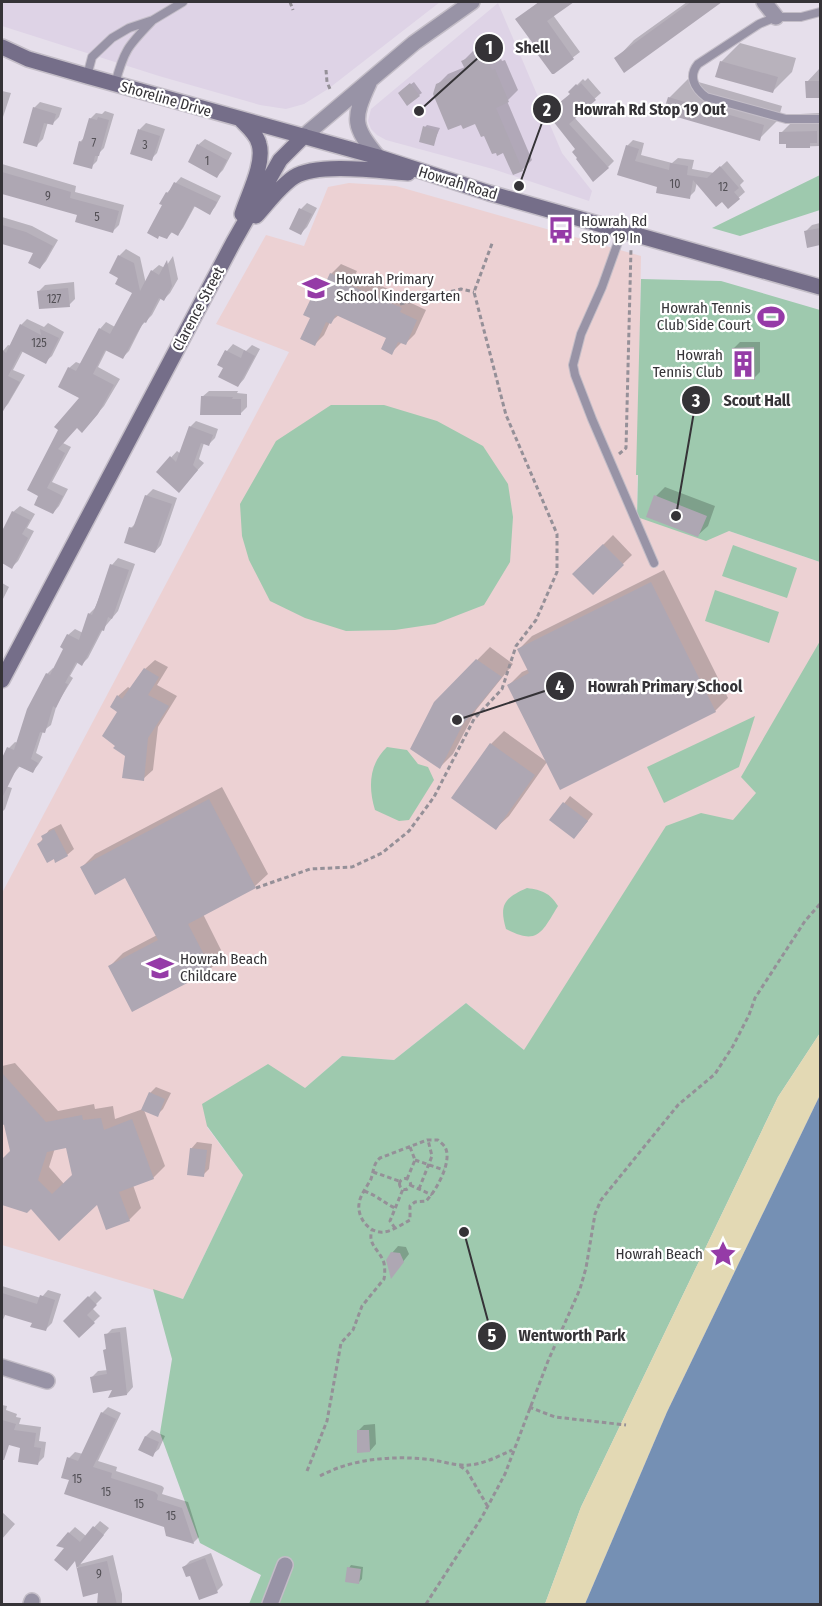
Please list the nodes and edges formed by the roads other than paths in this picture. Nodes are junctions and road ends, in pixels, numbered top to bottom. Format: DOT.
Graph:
graph roads {
  1 [pos="183,2"];
  2 [pos="472,2"];
  3 [pos="764,2"];
  4 [pos="820,12"];
  5 [pos="776,17"];
  6 [pos="153,20"];
  7 [pos="2,47"];
  8 [pos="2,56"];
  9 [pos="28,59"];
  10 [pos="87,76"];
  11 [pos="370,81"];
  12 [pos="115,84"];
  13 [pos="820,119"];
  14 [pos="242,120"];
  15 [pos="304,136"];
  16 [pos="378,157"];
  17 [pos="423,173"];
  18 [pos="622,231"];
  19 [pos="233,243"];
  20 [pos="820,287"];
  21 [pos="654,563"];
  22 [pos="2,680"];
  23 [pos="2,1367"];
  24 [pos="47,1381"];
  25 [pos="285,1565"];
  26 [pos="270,1605"];
  1 -- 6 [label="lane"];
  2 -- 11 [label="street, Clarence Street"];
  3 -- 5 [label="street"];
  4 -- 5 [label="lane"];
  5 -- 13 [label="lane"];
  6 -- 10 [label="lane"];
  6 -- 12 [label="lane"];
  7 -- 9 [label="main road, Shoreline Drive"];
  8 -- 9 [label="main road, Shoreline Drive"];
  9 -- 10 [label="main road, Shoreline Drive"];
  10 -- 12 [label="main road, Shoreline Drive"];
  11 -- 15 [label="street, Clarence Street"];
  11 -- 16 [label="street"];
  12 -- 14 [label="main road, Shoreline Drive"];
  14 -- 15 [label="main road, Shoreline Drive"];
  14 -- 19 [label="main road"];
  15 -- 16 [label="main road, Howrah Road"];
  15 -- 19 [label="main road, Clarence Street"];
  16 -- 17 [label="main road, Howrah Road"];
  17 -- 18 [label="main road, Howrah Road"];
  17 -- 19 [label="main road"];
  18 -- 20 [label="main road, Howrah Road"];
  18 -- 21 [label="lane"];
  19 -- 22 [label="main road, Clarence Street"];
  23 -- 24 [label="street"];
  25 -- 26 [label="street"];
}
